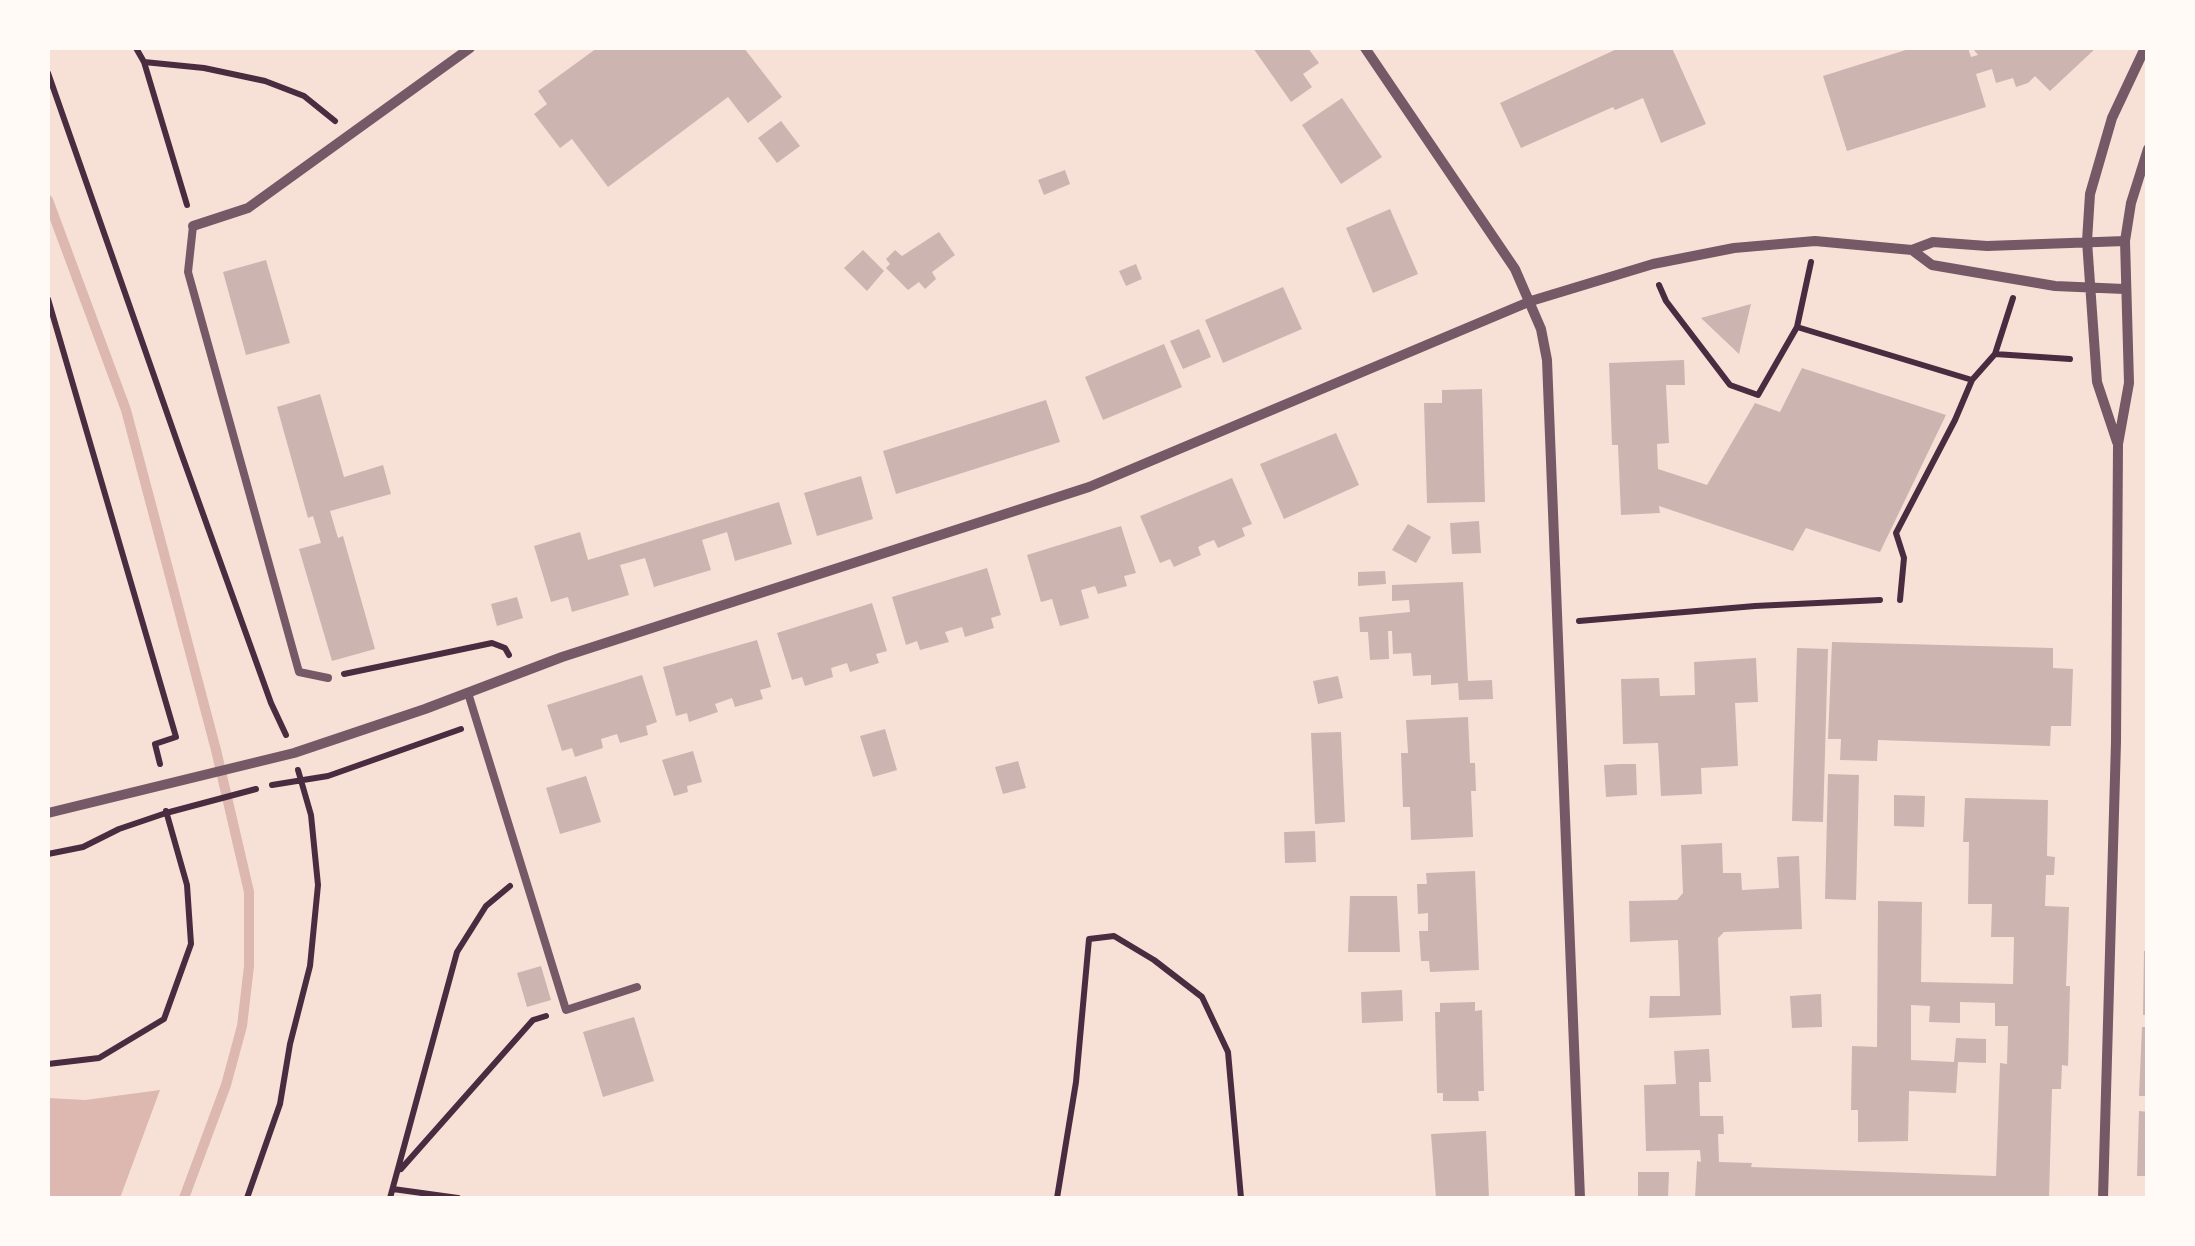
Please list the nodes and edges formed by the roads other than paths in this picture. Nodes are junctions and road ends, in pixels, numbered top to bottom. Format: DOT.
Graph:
graph roads {
  1 [pos="470,48"];
  2 [pos="1366,48"];
  3 [pos="2145,48"];
  4 [pos="2148,149"];
  5 [pos="193,226"];
  6 [pos="2086,241"];
  7 [pos="2125,241"];
  8 [pos="1912,250"];
  9 [pos="2091,288"];
  10 [pos="2124,289"];
  11 [pos="1530,301"];
  12 [pos="2118,444"];
  13 [pos="328,678"];
  14 [pos="468,693"];
  15 [pos="48,813"];
  16 [pos="637,986"];
  17 [pos="1580,1198"];
  18 [pos="2103,1198"];
  1 -- 5 [label="street"];
  2 -- 11 [label="street"];
  3 -- 6 [label="street"];
  4 -- 7 [label="street"];
  5 -- 13 [label="lane"];
  6 -- 7 [label="street"];
  6 -- 8 [label="street"];
  6 -- 9 [label="street"];
  7 -- 10 [label="street"];
  8 -- 9 [label="street"];
  8 -- 11 [label="street"];
  9 -- 10 [label="street"];
  9 -- 12 [label="street"];
  10 -- 12 [label="street"];
  11 -- 14 [label="street"];
  11 -- 17 [label="street"];
  12 -- 18 [label="street"];
  14 -- 15 [label="street"];
  14 -- 16 [label="lane"];
}
